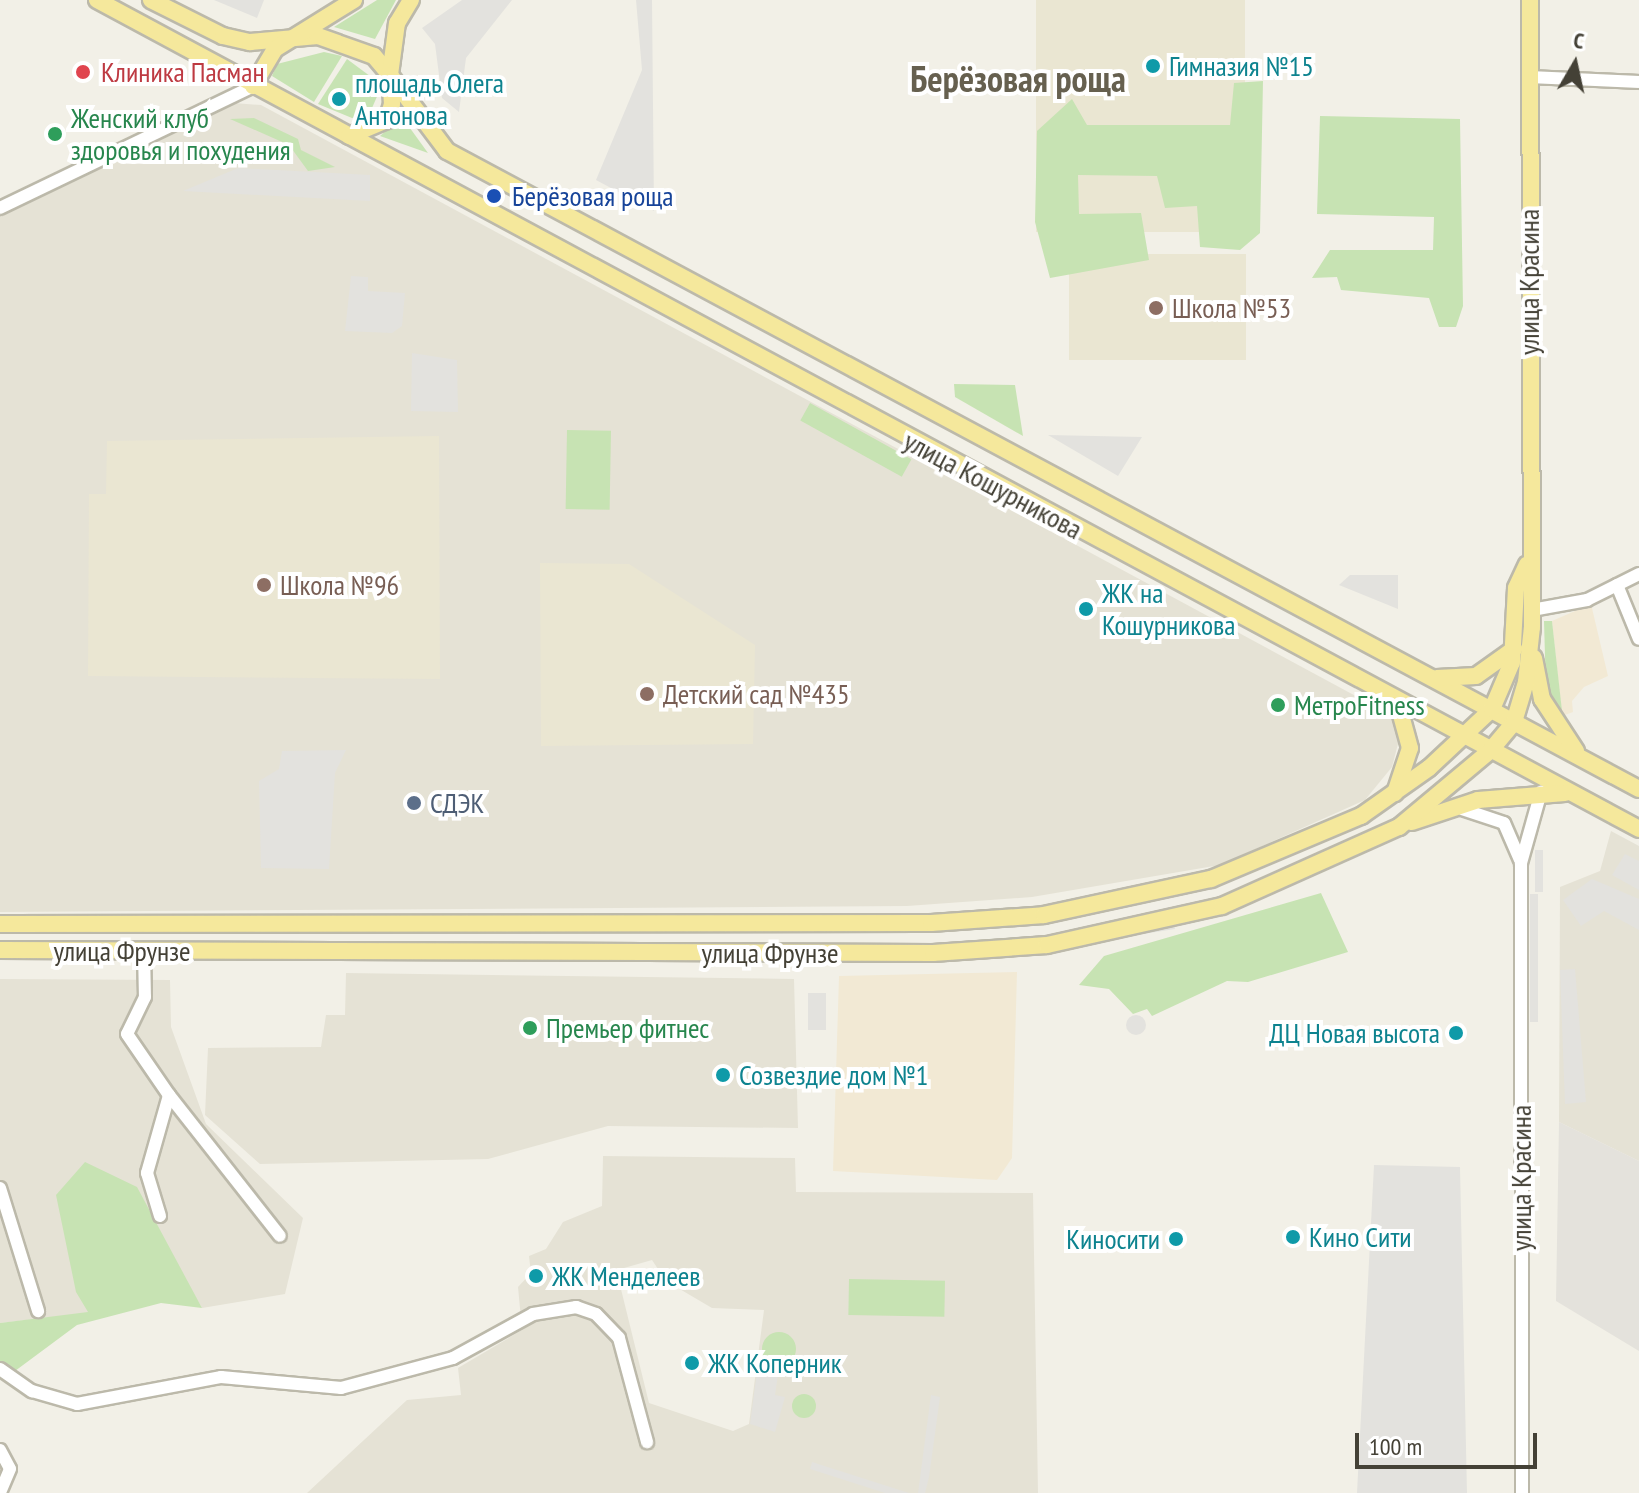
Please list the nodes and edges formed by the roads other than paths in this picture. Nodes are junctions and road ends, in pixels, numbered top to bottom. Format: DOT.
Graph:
graph roads {
  1 [pos="97,0"];
  2 [pos="151,0"];
  3 [pos="354,0"];
  4 [pos="411,0"];
  5 [pos="1530,0"];
  6 [pos="290,37"];
  7 [pos="390,75"];
  8 [pos="1530,77"];
  9 [pos="1639,82"];
  10 [pos="253,86"];
  11 [pos="349,136"];
  12 [pos="0,208"];
  13 [pos="1527,564"];
  14 [pos="1639,574"];
  15 [pos="1617,585"];
  16 [pos="1532,610"];
  17 [pos="1639,639"];
  18 [pos="1531,644"];
  19 [pos="1514,649"];
  20 [pos="1426,675"];
  21 [pos="1398,704"];
  22 [pos="1492,709"];
  23 [pos="1514,722"];
  24 [pos="1462,736"];
  25 [pos="1490,751"];
  26 [pos="1582,758"];
  27 [pos="1639,789"];
  28 [pos="1542,791"];
  29 [pos="1573,794"];
  30 [pos="1393,796"];
  31 [pos="1450,810"];
  32 [pos="1399,827"];
  33 [pos="1639,829"];
  34 [pos="1521,863"];
  35 [pos="0,924"];
  36 [pos="475,926"];
  37 [pos="598,926"];
  38 [pos="0,950"];
  39 [pos="144,951"];
  40 [pos="476,953"];
  41 [pos="599,953"];
  42 [pos="169,1095"];
  43 [pos="0,1188"];
  44 [pos="160,1216"];
  45 [pos="280,1236"];
  46 [pos="38,1311"];
  47 [pos="0,1369"];
  48 [pos="647,1442"];
  49 [pos="0,1450"];
  50 [pos="0,1492"];
  51 [pos="1522,1493"];
  1 -- 10 [label="main road"];
  2 -- 6 [label="main road"];
  3 -- 6 [label="main road"];
  4 -- 7 [label="main road"];
  5 -- 8 [label="main road, улица Красина"];
  6 -- 7 [label="main road"];
  6 -- 10 [label="main road"];
  7 -- 11 [label="main road"];
  7 -- 20 [label="main road, улица Кошурникова"];
  8 -- 9 [label="street"];
  8 -- 13 [label="main road, улица Красина"];
  10 -- 11 [label="main road"];
  10 -- 12 [label="street"];
  11 -- 21 [label="main road, улица Кошурникова"];
  13 -- 16 [label="main road, улица Красина"];
  13 -- 19 [label="main road, улица Красина"];
  14 -- 15 [label="street"];
  15 -- 16 [label="street"];
  15 -- 17 [label="street"];
  16 -- 18 [label="main road, улица Красина"];
  18 -- 23 [label="main road, улица Красина"];
  18 -- 26 [label="main road"];
  19 -- 20 [label="main road"];
  19 -- 22 [label="main road, улица Красина"];
  20 -- 22 [label="main road, улица Кошурникова"];
  21 -- 24 [label="main road, улица Кошурникова"];
  21 -- 30 [label="main road"];
  22 -- 23 [label="main road, улица Кошурникова"];
  22 -- 24 [label="main road, улица Фрунзе"];
  23 -- 25 [label="main road, улица Фрунзе"];
  23 -- 26 [label="main road, улица Кошурникова"];
  24 -- 25 [label="main road, улица Кошурникова"];
  24 -- 30 [label="main road, улица Фрунзе"];
  25 -- 29 [label="main road, улица Кошурникова"];
  25 -- 32 [label="main road, улица Фрунзе"];
  26 -- 27 [label="main road, улица Кошурникова"];
  28 -- 29 [label="main road"];
  28 -- 31 [label="main road"];
  28 -- 34 [label="street, улица Красина"];
  29 -- 33 [label="main road, улица Кошурникова"];
  30 -- 37 [label="main road, улица Фрунзе"];
  31 -- 32 [label="main road"];
  31 -- 34 [label="street, улица Красина"];
  32 -- 41 [label="main road, улица Фрунзе"];
  34 -- 51 [label="street, улица Красина"];
  35 -- 36 [label="main road, улица Фрунзе"];
  36 -- 37 [label="main road, улица Фрунзе"];
  36 -- 40 [label="main road"];
  37 -- 41 [label="main road"];
  38 -- 39 [label="main road, улица Фрунзе"];
  39 -- 40 [label="main road, улица Фрунзе"];
  39 -- 42 [label="street"];
  40 -- 41 [label="main road, улица Фрунзе"];
  42 -- 44 [label="street"];
  42 -- 45 [label="street"];
  43 -- 46 [label="street"];
  47 -- 48 [label="street"];
  49 -- 50 [label="street"];
}
